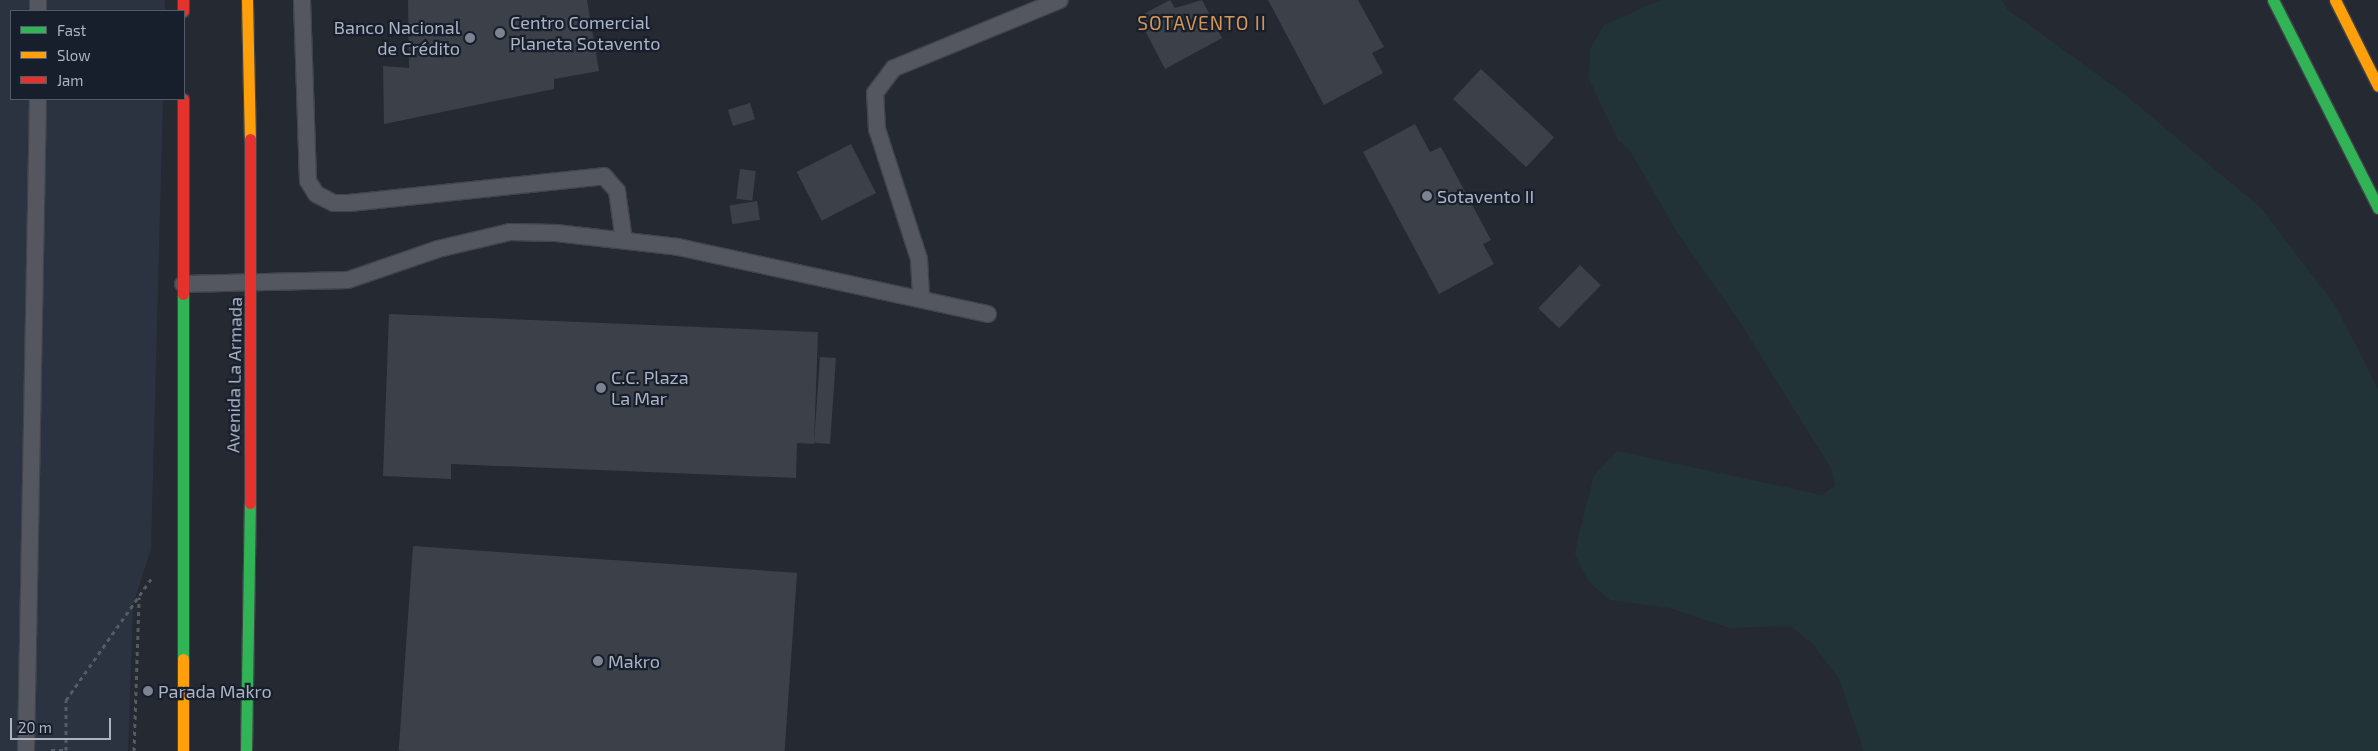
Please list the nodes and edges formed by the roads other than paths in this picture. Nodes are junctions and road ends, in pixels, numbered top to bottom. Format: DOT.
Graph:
graph roads {
  1 [pos="247,0"];
  2 [pos="302,0"];
  3 [pos="1060,0"];
  4 [pos="2274,0"];
  5 [pos="2335,0"];
  6 [pos="2378,86"];
  7 [pos="38,100"];
  8 [pos="183,100"];
  9 [pos="2378,208"];
  10 [pos="624,241"];
  11 [pos="253,282"];
  12 [pos="183,284"];
  13 [pos="921,298"];
  14 [pos="988,314"];
  15 [pos="26,750"];
  16 [pos="183,751"];
  17 [pos="246,751"];
  1 -- 11 [label="main road, Avenida La Armada"];
  2 -- 10 [label="lane"];
  3 -- 13 [label="lane"];
  4 -- 9 [label="main road"];
  5 -- 6 [label="main road"];
  7 -- 15 [label="lane"];
  8 -- 12 [label="main road"];
  10 -- 11 [label="lane"];
  10 -- 13 [label="lane"];
  11 -- 12 [label="lane"];
  11 -- 17 [label="main road, Avenida La Armada"];
  12 -- 16 [label="main road"];
  13 -- 14 [label="lane"];
}
